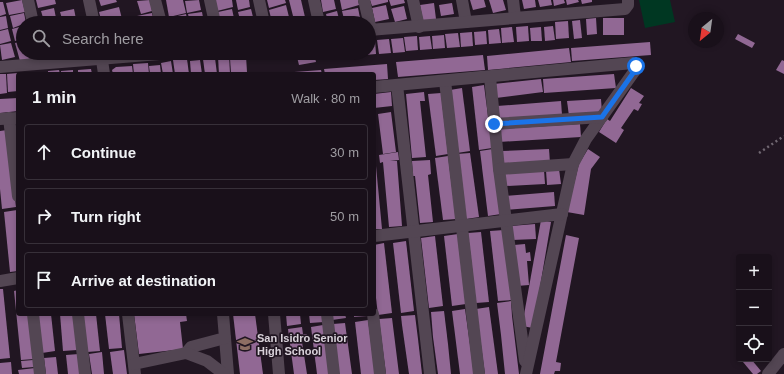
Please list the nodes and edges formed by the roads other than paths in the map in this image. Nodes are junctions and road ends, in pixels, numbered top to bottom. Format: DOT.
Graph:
graph roads {
  1 [pos="28,0"];
  2 [pos="89,0"];
  3 [pos="155,0"];
  4 [pos="210,0"];
  5 [pos="259,0"];
  6 [pos="314,0"];
  7 [pos="364,0"];
  8 [pos="413,0"];
  9 [pos="462,0"];
  10 [pos="513,0"];
  11 [pos="628,0"];
  12 [pos="31,16"];
  13 [pos="92,16"];
  14 [pos="159,16"];
  15 [pos="213,16"];
  16 [pos="262,16"];
  17 [pos="317,16"];
  18 [pos="367,16"];
  19 [pos="515,17"];
  20 [pos="466,22"];
  21 [pos="419,27"];
  22 [pos="376,30"];
  23 [pos="34,60"];
  24 [pos="103,60"];
  25 [pos="0,68"];
  26 [pos="104,72"];
  27 [pos="490,77"];
  28 [pos="445,80"];
  29 [pos="397,85"];
  30 [pos="376,87"];
  31 [pos="602,117"];
  32 [pos="9,118"];
  33 [pos="494,124"];
  34 [pos="573,164"];
  35 [pos="499,169"];
  36 [pos="16,179"];
  37 [pos="562,214"];
  38 [pos="506,221"];
  39 [pos="462,226"];
  40 [pos="412,232"];
  41 [pos="376,236"];
  42 [pos="16,278"];
  43 [pos="0,280"];
  44 [pos="33,316"];
  45 [pos="78,316"];
  46 [pos="128,316"];
  47 [pos="223,316"];
  48 [pos="274,316"];
  49 [pos="327,316"];
  50 [pos="373,316"];
  51 [pos="225,338"];
  52 [pos="186,353"];
  53 [pos="784,354"];
  54 [pos="134,369"];
  55 [pos="526,372"];
  56 [pos="40,374"];
  57 [pos="85,374"];
  58 [pos="224,374"];
  59 [pos="228,374"];
  60 [pos="279,374"];
  61 [pos="334,374"];
  62 [pos="380,374"];
  63 [pos="430,374"];
  64 [pos="479,374"];
  65 [pos="768,374"];
  1 -- 12 [label="street"];
  2 -- 13 [label="street"];
  3 -- 14 [label="street"];
  4 -- 15 [label="street"];
  5 -- 16 [label="street"];
  6 -- 17 [label="street"];
  7 -- 18 [label="street"];
  8 -- 21 [label="street"];
  9 -- 20 [label="street"];
  10 -- 19 [label="street"];
  11 -- 19 [label="street"];
  19 -- 20 [label="street"];
  20 -- 21 [label="street"];
  21 -- 22 [label="street"];
  23 -- 25 [label="street"];
  24 -- 26 [label="street"];
  27 -- 28 [label="street"];
  27 -- 31 [label="street"];
  27 -- 33 [label="street"];
  28 -- 29 [label="street"];
  28 -- 39 [label="street"];
  29 -- 30 [label="street"];
  29 -- 40 [label="street"];
  31 -- 33 [label="street"];
  31 -- 34 [label="street"];
  32 -- 36 [label="street"];
  33 -- 35 [label="street"];
  34 -- 35 [label="street"];
  34 -- 37 [label="street"];
  35 -- 38 [label="street"];
  37 -- 38 [label="street"];
  37 -- 55 [label="street"];
  38 -- 39 [label="street"];
  38 -- 55 [label="street"];
  39 -- 40 [label="street"];
  39 -- 64 [label="street"];
  40 -- 41 [label="street"];
  40 -- 63 [label="street"];
  42 -- 43 [label="street"];
  44 -- 56 [label="street"];
  45 -- 57 [label="street"];
  46 -- 54 [label="street"];
  47 -- 51 [label="street"];
  48 -- 60 [label="street"];
  49 -- 61 [label="street"];
  50 -- 62 [label="street"];
  51 -- 52 [label="street"];
  51 -- 59 [label="street"];
  52 -- 54 [label="street"];
  52 -- 58 [label="street"];
  53 -- 65 [label="street"];
}
